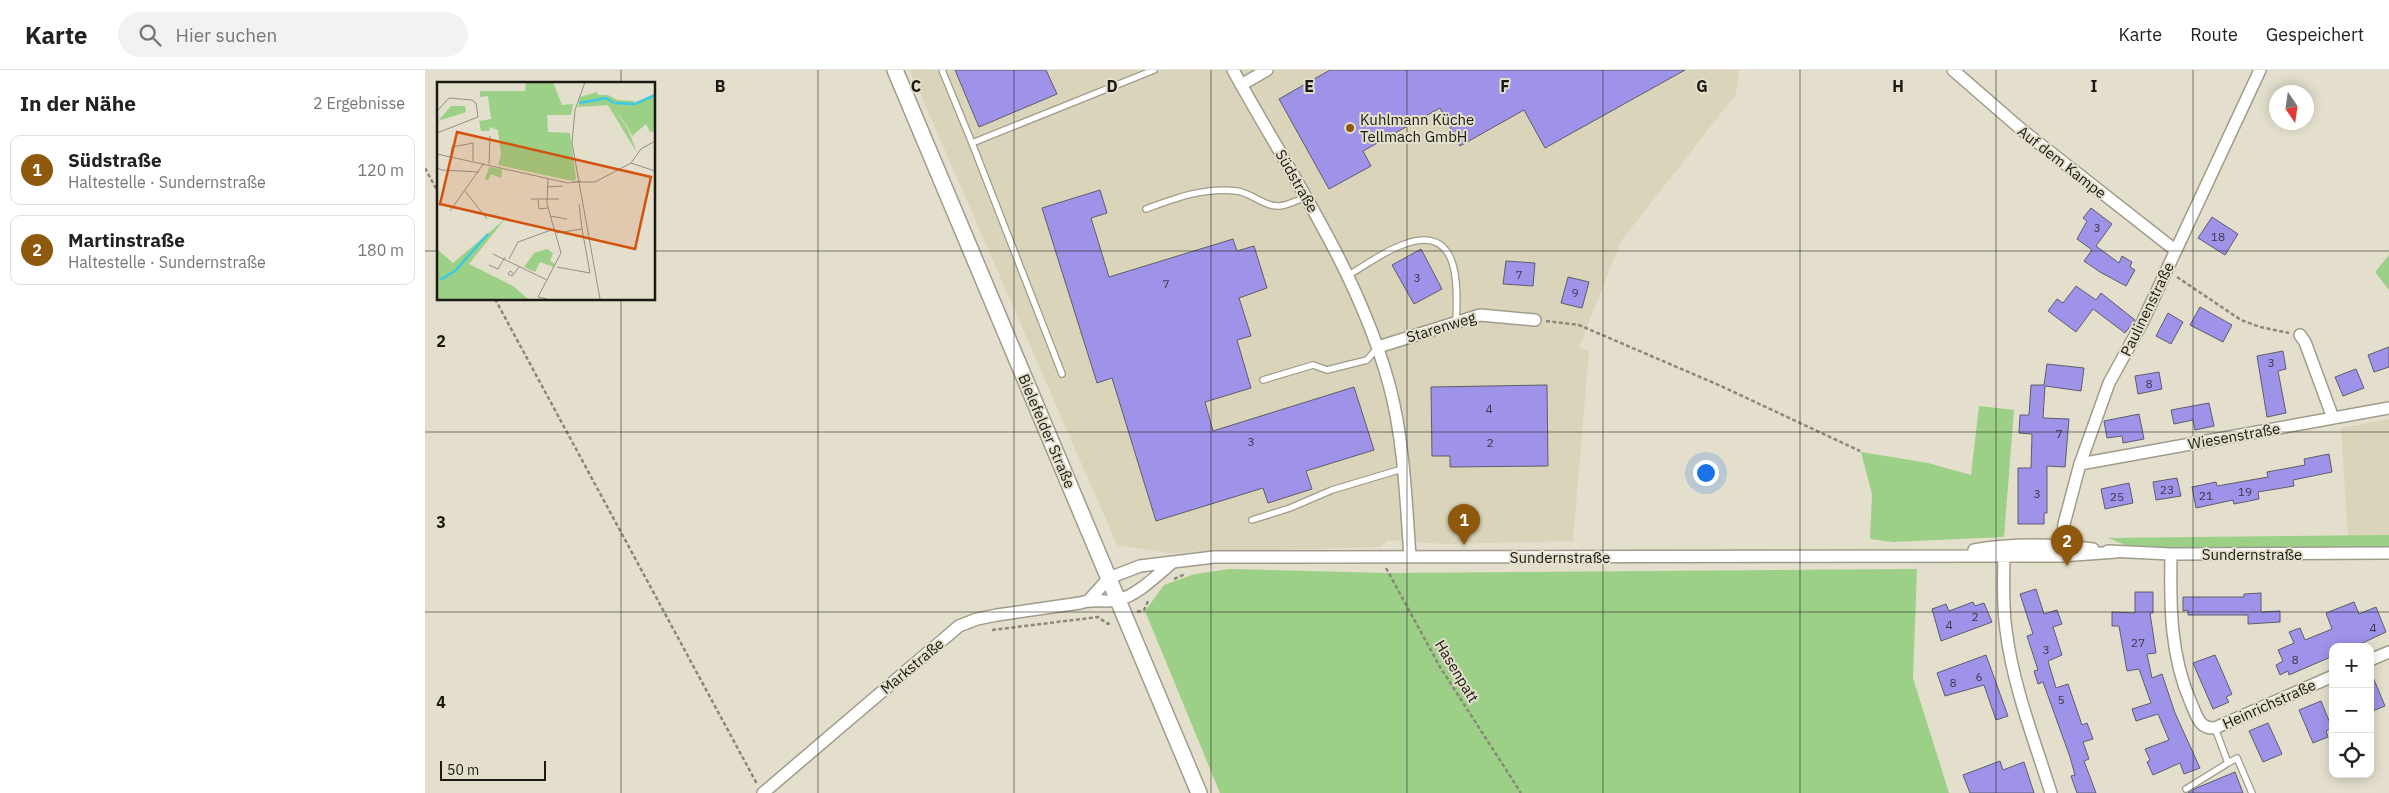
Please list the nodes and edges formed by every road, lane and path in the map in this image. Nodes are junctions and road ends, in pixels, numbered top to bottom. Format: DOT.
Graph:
graph roads {
  1 [pos="895,70"];
  2 [pos="942,70"];
  3 [pos="1154,70"];
  4 [pos="1233,70"];
  5 [pos="1267,70"];
  6 [pos="1953,70"];
  7 [pos="2260,70"];
  8 [pos="1241,85"];
  9 [pos="972,143"];
  10 [pos="425,168"];
  11 [pos="437,190"];
  12 [pos="1306,197"];
  13 [pos="1146,209"];
  14 [pos="2175,250"];
  15 [pos="2166,269"];
  16 [pos="1347,276"];
  17 [pos="496,300"];
  18 [pos="1535,320"];
  19 [pos="1456,322"];
  20 [pos="2301,335"];
  21 [pos="1378,347"];
  22 [pos="1062,374"];
  23 [pos="1263,380"];
  24 [pos="2389,408"];
  25 [pos="2333,418"];
  26 [pos="1860,451"];
  27 [pos="2080,464"];
  28 [pos="1402,468"];
  29 [pos="1252,520"];
  30 [pos="2005,551"];
  31 [pos="2061,551"];
  32 [pos="2389,553"];
  33 [pos="2171,554"];
  34 [pos="1410,557"];
  35 [pos="1173,562"];
  36 [pos="1395,566"];
  37 [pos="1188,574"];
  38 [pos="1109,578"];
  39 [pos="1171,580"];
  40 [pos="1150,597"];
  41 [pos="1090,599"];
  42 [pos="1118,600"];
  43 [pos="1125,617"];
  44 [pos="989,631"];
  45 [pos="2389,652"];
  46 [pos="2374,658"];
  47 [pos="2329,678"];
  48 [pos="2215,728"];
  49 [pos="2228,763"];
  50 [pos="760,789"];
  51 [pos="2186,789"];
  52 [pos="1199,793"];
  53 [pos="1521,793"];
  54 [pos="2051,793"];
  55 [pos="2252,793"];
  1 -- 38 [label="main road, Bielefelder Straße"];
  2 -- 9 [label="lane"];
  3 -- 9 [label="lane"];
  4 -- 8 [label="street, Südstraße"];
  5 -- 8 [label="street"];
  6 -- 14 [label="street, Auf dem Kampe"];
  7 -- 14 [label="street, Paulinenstraße"];
  8 -- 12 [label="street, Südstraße"];
  9 -- 22 [label="lane"];
  10 -- 11 [label="path"];
  12 -- 13 [label="lane"];
  12 -- 16 [label="street, Südstraße"];
  14 -- 15 [label="street, Paulinenstraße"];
  15 -- 20 [label="path"];
  15 -- 27 [label="street, Paulinenstraße"];
  16 -- 19 [label="lane"];
  16 -- 21 [label="street, Südstraße"];
  17 -- 50 [label="path"];
  18 -- 19 [label="street, Starenweg"];
  18 -- 26 [label="path"];
  19 -- 21 [label="street, Starenweg"];
  20 -- 25 [label="street"];
  21 -- 23 [label="lane"];
  21 -- 28 [label="street, Südstraße"];
  24 -- 25 [label="street, Wiesenstraße"];
  25 -- 27 [label="street, Wiesenstraße"];
  27 -- 31 [label="street, Paulinenstraße"];
  28 -- 29 [label="lane"];
  28 -- 34 [label="street, Südstraße"];
  30 -- 31 [label="street, Sundernstraße"];
  30 -- 34 [label="street, Sundernstraße"];
  30 -- 54 [label="street"];
  31 -- 33 [label="street, Sundernstraße"];
  32 -- 33 [label="street, Sundernstraße"];
  33 -- 48 [label="street, Heinrichstraße"];
  34 -- 35 [label="street, Sundernstraße"];
  35 -- 38 [label="street, Sundernstraße"];
  35 -- 42 [label="street"];
  36 -- 53 [label="path, Hasenpatt"];
  37 -- 39 [label="path"];
  38 -- 41 [label="street"];
  38 -- 42 [label="main road, Bielefelder Straße"];
  40 -- 43 [label="path"];
  41 -- 42 [label="street, Markstraße"];
  41 -- 50 [label="street, Markstraße"];
  42 -- 43 [label="main road, Bielefelder Straße"];
  43 -- 44 [label="path"];
  43 -- 52 [label="main road, Bielefelder Straße"];
  45 -- 46 [label="street"];
  47 -- 48 [label="street, Heinrichstraße"];
  48 -- 49 [label="lane"];
  49 -- 51 [label="lane"];
  49 -- 55 [label="lane"];
}
